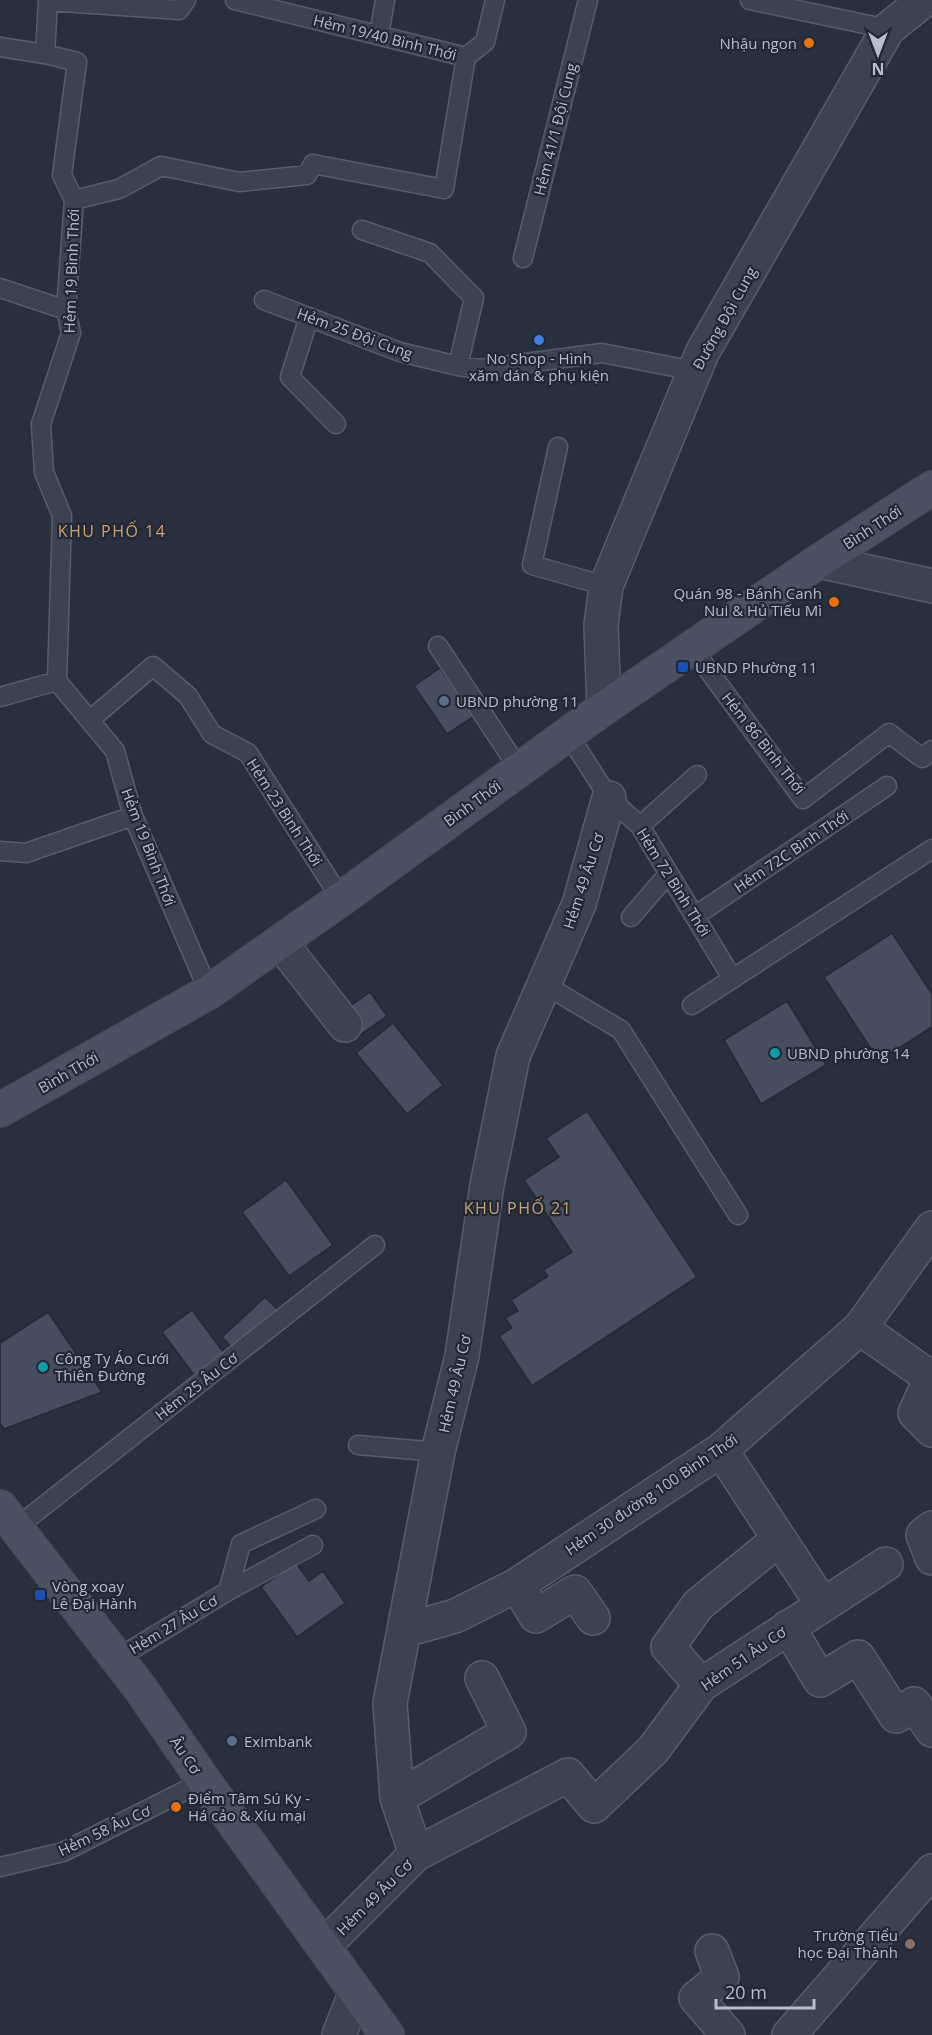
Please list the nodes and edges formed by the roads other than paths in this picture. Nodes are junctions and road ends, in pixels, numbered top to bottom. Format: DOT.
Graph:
graph roads {
  1 [pos="186,0"];
  2 [pos="235,0"];
  3 [pos="385,0"];
  4 [pos="495,0"];
  5 [pos="588,0"];
  6 [pos="750,0"];
  7 [pos="924,0"];
  8 [pos="48,1"];
  9 [pos="117,3"];
  10 [pos="287,6"];
  11 [pos="888,29"];
  12 [pos="379,35"];
  13 [pos="0,47"];
  14 [pos="45,54"];
  15 [pos="466,57"];
  16 [pos="74,200"];
  17 [pos="362,230"];
  18 [pos="522,258"];
  19 [pos="0,288"];
  20 [pos="264,300"];
  21 [pos="66,310"];
  22 [pos="309,317"];
  23 [pos="458,366"];
  24 [pos="695,371"];
  25 [pos="336,424"];
  26 [pos="558,447"];
  27 [pos="932,488"];
  28 [pos="819,561"];
  29 [pos="606,586"];
  30 [pos="932,586"];
  31 [pos="438,646"];
  32 [pos="692,648"];
  33 [pos="57,681"];
  34 [pos="0,696"];
  35 [pos="604,708"];
  36 [pos="90,720"];
  37 [pos="568,734"];
  38 [pos="932,750"];
  39 [pos="519,769"];
  40 [pos="698,775"];
  41 [pos="887,786"];
  42 [pos="609,798"];
  43 [pos="134,816"];
  44 [pos="639,826"];
  45 [pos="932,849"];
  46 [pos="0,851"];
  47 [pos="668,874"];
  48 [pos="341,899"];
  49 [pos="695,916"];
  50 [pos="631,917"];
  51 [pos="280,942"];
  52 [pos="732,978"];
  53 [pos="544,985"];
  54 [pos="208,992"];
  55 [pos="692,1005"];
  56 [pos="345,1025"];
  57 [pos="2,1110"];
  58 [pos="738,1215"];
  59 [pos="932,1228"];
  60 [pos="375,1245"];
  61 [pos="860,1328"];
  62 [pos="931,1378"];
  63 [pos="932,1430"];
  64 [pos="358,1445"];
  65 [pos="721,1450"];
  66 [pos="438,1452"];
  67 [pos="316,1509"];
  68 [pos="8,1517"];
  69 [pos="932,1528"];
  70 [pos="778,1539"];
  71 [pos="313,1545"];
  72 [pos="932,1558"];
  73 [pos="886,1564"];
  74 [pos="517,1585"];
  75 [pos="228,1591"];
  76 [pos="822,1604"];
  77 [pos="593,1618"];
  78 [pos="788,1627"];
  79 [pos="405,1630"];
  80 [pos="118,1658"];
  81 [pos="482,1678"];
  82 [pos="701,1685"];
  83 [pos="932,1730"];
  84 [pos="204,1781"];
  85 [pos="397,1798"];
  86 [pos="416,1854"];
  87 [pos="0,1867"];
  88 [pos="932,1871"];
  89 [pos="324,1946"];
  90 [pos="712,1951"];
  91 [pos="355,1994"];
  92 [pos="339,2035"];
  93 [pos="387,2035"];
  94 [pos="728,2035"];
  95 [pos="789,2035"];
  1 -- 9 [label="lane"];
  2 -- 10 [label="lane, Hẻm 19/40 Bình Thới"];
  3 -- 12 [label="lane"];
  4 -- 15 [label="lane"];
  5 -- 18 [label="lane, Hẻm 41/1 Đội Cung"];
  6 -- 11 [label="lane"];
  7 -- 11 [label="street, Đường Đội Cung"];
  8 -- 9 [label="lane"];
  8 -- 14 [label="lane"];
  10 -- 12 [label="lane, Hẻm 19/40 Bình Thới"];
  11 -- 24 [label="street, Đường Đội Cung"];
  12 -- 15 [label="lane, Hẻm 19/40 Bình Thới"];
  13 -- 14 [label="lane"];
  14 -- 16 [label="lane, Hẻm 19 Bình Thới"];
  15 -- 16 [label="lane"];
  16 -- 21 [label="lane, Hẻm 19 Bình Thới"];
  17 -- 23 [label="lane"];
  19 -- 21 [label="lane"];
  20 -- 22 [label="lane, Hẻm 25 Đội Cung"];
  21 -- 33 [label="lane, Hẻm 19 Bình Thới"];
  22 -- 23 [label="lane, Hẻm 25 Đội Cung"];
  22 -- 25 [label="lane"];
  23 -- 24 [label="lane, Hẻm 25 Đội Cung"];
  24 -- 29 [label="street, Đường Đội Cung"];
  26 -- 29 [label="lane"];
  27 -- 28 [label="main road, Bình Thới"];
  28 -- 30 [label="street"];
  28 -- 32 [label="main road, Bình Thới"];
  29 -- 35 [label="street, Đường Đội Cung"];
  31 -- 39 [label="lane"];
  32 -- 35 [label="main road, Bình Thới"];
  32 -- 38 [label="lane, Hẻm 86 Bình Thới"];
  33 -- 34 [label="lane"];
  33 -- 36 [label="lane, Hẻm 19 Bình Thới"];
  35 -- 37 [label="main road, Bình Thới"];
  36 -- 43 [label="lane, Hẻm 19 Bình Thới"];
  36 -- 48 [label="lane, Hẻm 23 Bình Thới"];
  37 -- 39 [label="main road, Bình Thới"];
  37 -- 42 [label="lane, Hẻm 72 Bình Thới"];
  39 -- 48 [label="main road, Bình Thới"];
  40 -- 44 [label="lane"];
  41 -- 49 [label="lane, Hẻm 72C Bình Thới"];
  42 -- 44 [label="lane, Hẻm 72 Bình Thới"];
  42 -- 53 [label="street, Hẻm 49 Âu Cơ"];
  43 -- 46 [label="lane"];
  43 -- 54 [label="lane, Hẻm 19 Bình Thới"];
  44 -- 47 [label="lane, Hẻm 72 Bình Thới"];
  45 -- 52 [label="lane"];
  47 -- 49 [label="lane, Hẻm 72 Bình Thới"];
  47 -- 50 [label="lane"];
  48 -- 51 [label="main road, Bình Thới"];
  49 -- 52 [label="lane, Hẻm 72 Bình Thới"];
  51 -- 54 [label="main road, Bình Thới"];
  51 -- 56 [label="street"];
  52 -- 55 [label="lane"];
  53 -- 58 [label="lane"];
  53 -- 66 [label="street, Hẻm 49 Âu Cơ"];
  54 -- 57 [label="main road, Bình Thới"];
  59 -- 61 [label="street, Hẻm 30 đường 100 Bình Thới"];
  60 -- 68 [label="lane, Hẻm 25 Âu Cơ"];
  61 -- 62 [label="street"];
  61 -- 65 [label="street, Hẻm 30 đường 100 Bình Thới"];
  62 -- 63 [label="street"];
  64 -- 66 [label="lane"];
  65 -- 70 [label="street"];
  65 -- 74 [label="street, Hẻm 30 đường 100 Bình Thới"];
  66 -- 79 [label="street, Hẻm 49 Âu Cơ"];
  67 -- 75 [label="lane, Hẻm 27 Âu Cơ"];
  68 -- 80 [label="main road, Âu Cơ"];
  69 -- 72 [label="street"];
  70 -- 76 [label="street"];
  70 -- 82 [label="street"];
  71 -- 75 [label="lane, Hẻm 27 Âu Cơ"];
  73 -- 76 [label="street, Hẻm 51 Âu Cơ"];
  74 -- 77 [label="street"];
  74 -- 79 [label="street, Hẻm 30 đường 100 Bình Thới"];
  75 -- 80 [label="lane, Hẻm 27 Âu Cơ"];
  76 -- 78 [label="street, Hẻm 51 Âu Cơ"];
  78 -- 82 [label="street, Hẻm 51 Âu Cơ"];
  78 -- 83 [label="street"];
  79 -- 85 [label="street, Hẻm 49 Âu Cơ"];
  80 -- 84 [label="main road, Âu Cơ"];
  81 -- 85 [label="street"];
  82 -- 86 [label="street, Hẻm 51 Âu Cơ"];
  84 -- 87 [label="lane, Hẻm 58 Âu Cơ"];
  84 -- 89 [label="main road, Âu Cơ"];
  85 -- 86 [label="street, Hẻm 49 Âu Cơ"];
  86 -- 89 [label="street, Hẻm 49 Âu Cơ"];
  88 -- 95 [label="street"];
  89 -- 91 [label="main road, Âu Cơ"];
  90 -- 94 [label="street"];
  91 -- 92 [label="street"];
  91 -- 93 [label="main road, Âu Cơ"];
}
